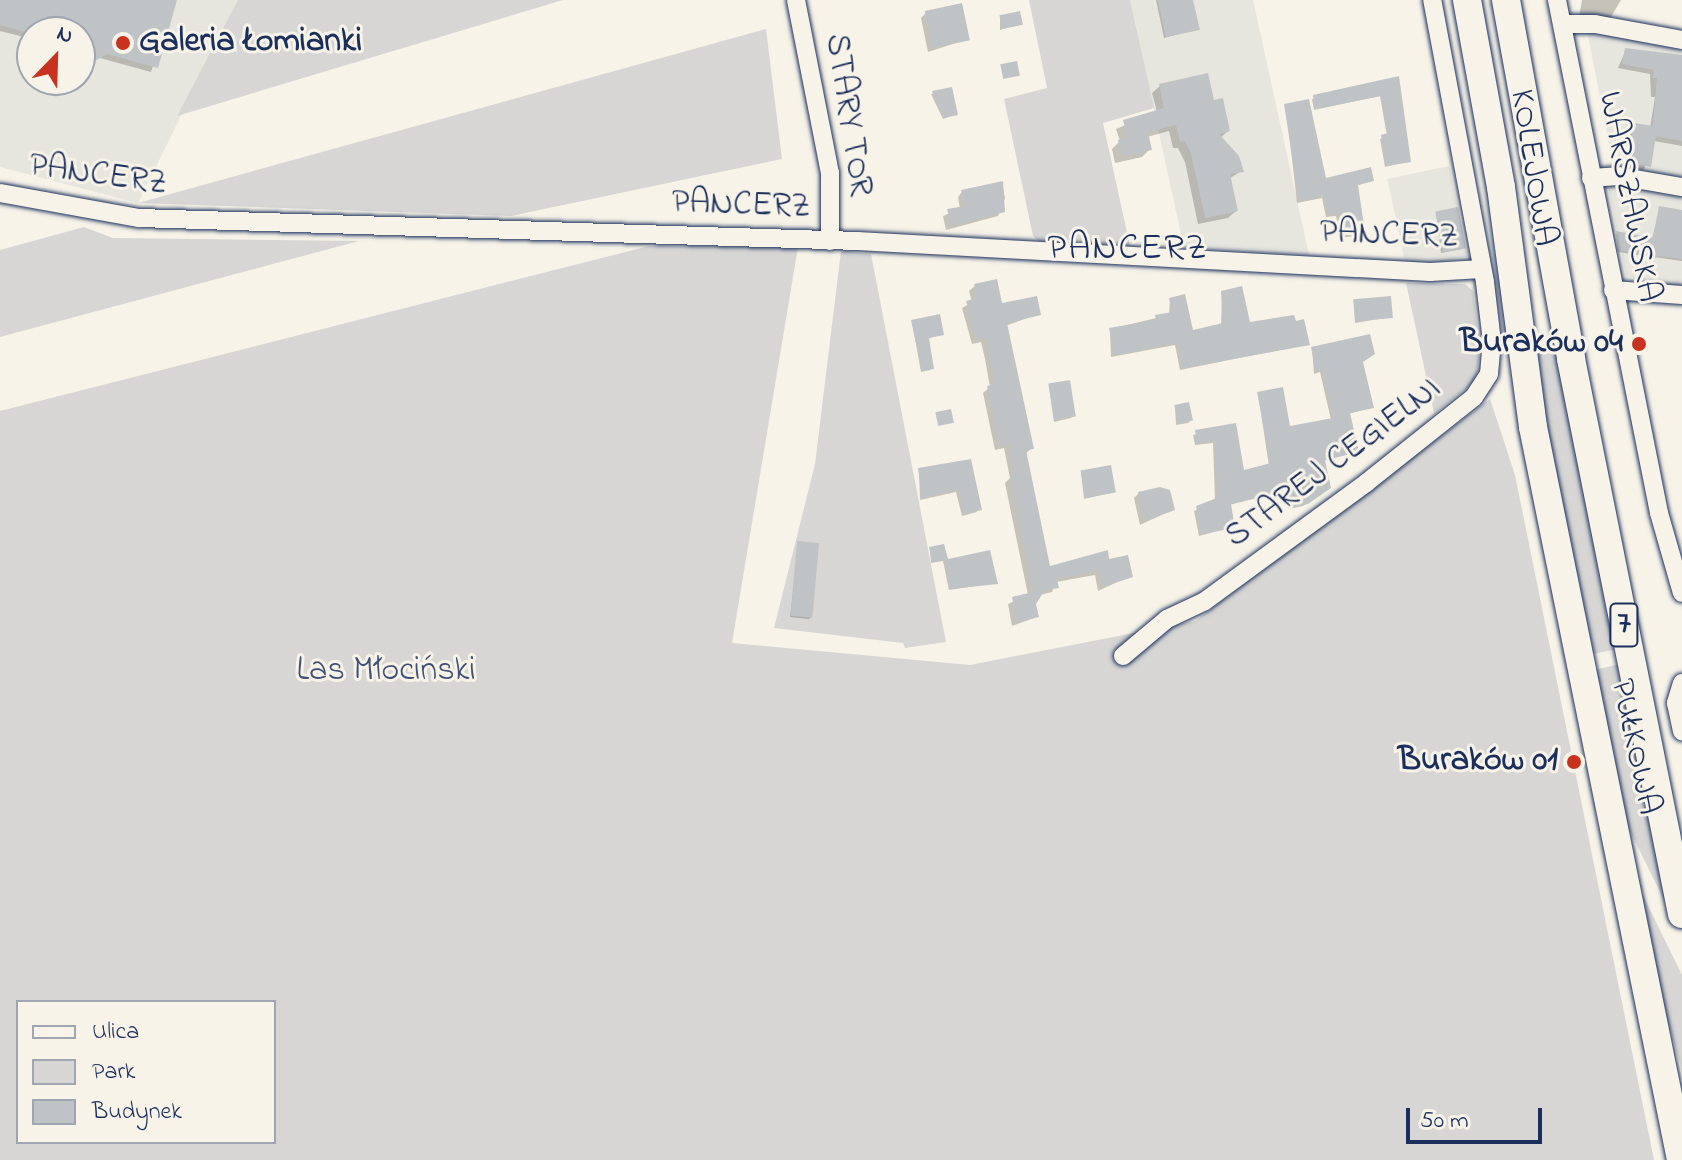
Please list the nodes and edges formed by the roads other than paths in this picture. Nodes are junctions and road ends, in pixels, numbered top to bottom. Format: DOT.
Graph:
graph roads {
  1 [pos="796,0"];
  2 [pos="1432,0"];
  3 [pos="1467,0"];
  4 [pos="1506,0"];
  5 [pos="1557,0"];
  6 [pos="1562,24"];
  7 [pos="1682,40"];
  8 [pos="1591,178"];
  9 [pos="1682,187"];
  10 [pos="0,193"];
  11 [pos="830,241"];
  12 [pos="1482,269"];
  13 [pos="1613,290"];
  14 [pos="1682,295"];
  15 [pos="1566,335"];
  16 [pos="1521,348"];
  17 [pos="1682,593"];
  18 [pos="1123,656"];
  19 [pos="1682,683"];
  20 [pos="1682,731"];
  21 [pos="1682,914"];
  22 [pos="1679,1134"];
  23 [pos="1681,1160"];
  1 -- 11 [label="street, STARY TOR"];
  2 -- 12 [label="street, STAREJ CEGIELNI"];
  3 -- 16 [label="highway, KOLEJOWA / 7"];
  4 -- 15 [label="highway, KOLEJOWA / 7"];
  5 -- 6 [label="street, WARSZAWSKA"];
  6 -- 7 [label="street"];
  6 -- 8 [label="street, WARSZAWSKA"];
  8 -- 9 [label="street"];
  8 -- 13 [label="street, WARSZAWSKA"];
  10 -- 11 [label="street, PANCERZ"];
  11 -- 12 [label="street, PANCERZ"];
  12 -- 18 [label="street, STAREJ CEGIELNI"];
  13 -- 14 [label="street"];
  13 -- 17 [label="street, WARSZAWSKA"];
  15 -- 21 [label="highway, PUŁKOWA / 7"];
  16 -- 22 [label="highway, PUŁKOWA / 7"];
  19 -- 20 [label="street"];
  22 -- 23 [label="highway, PUŁKOWA / 7"];
}
